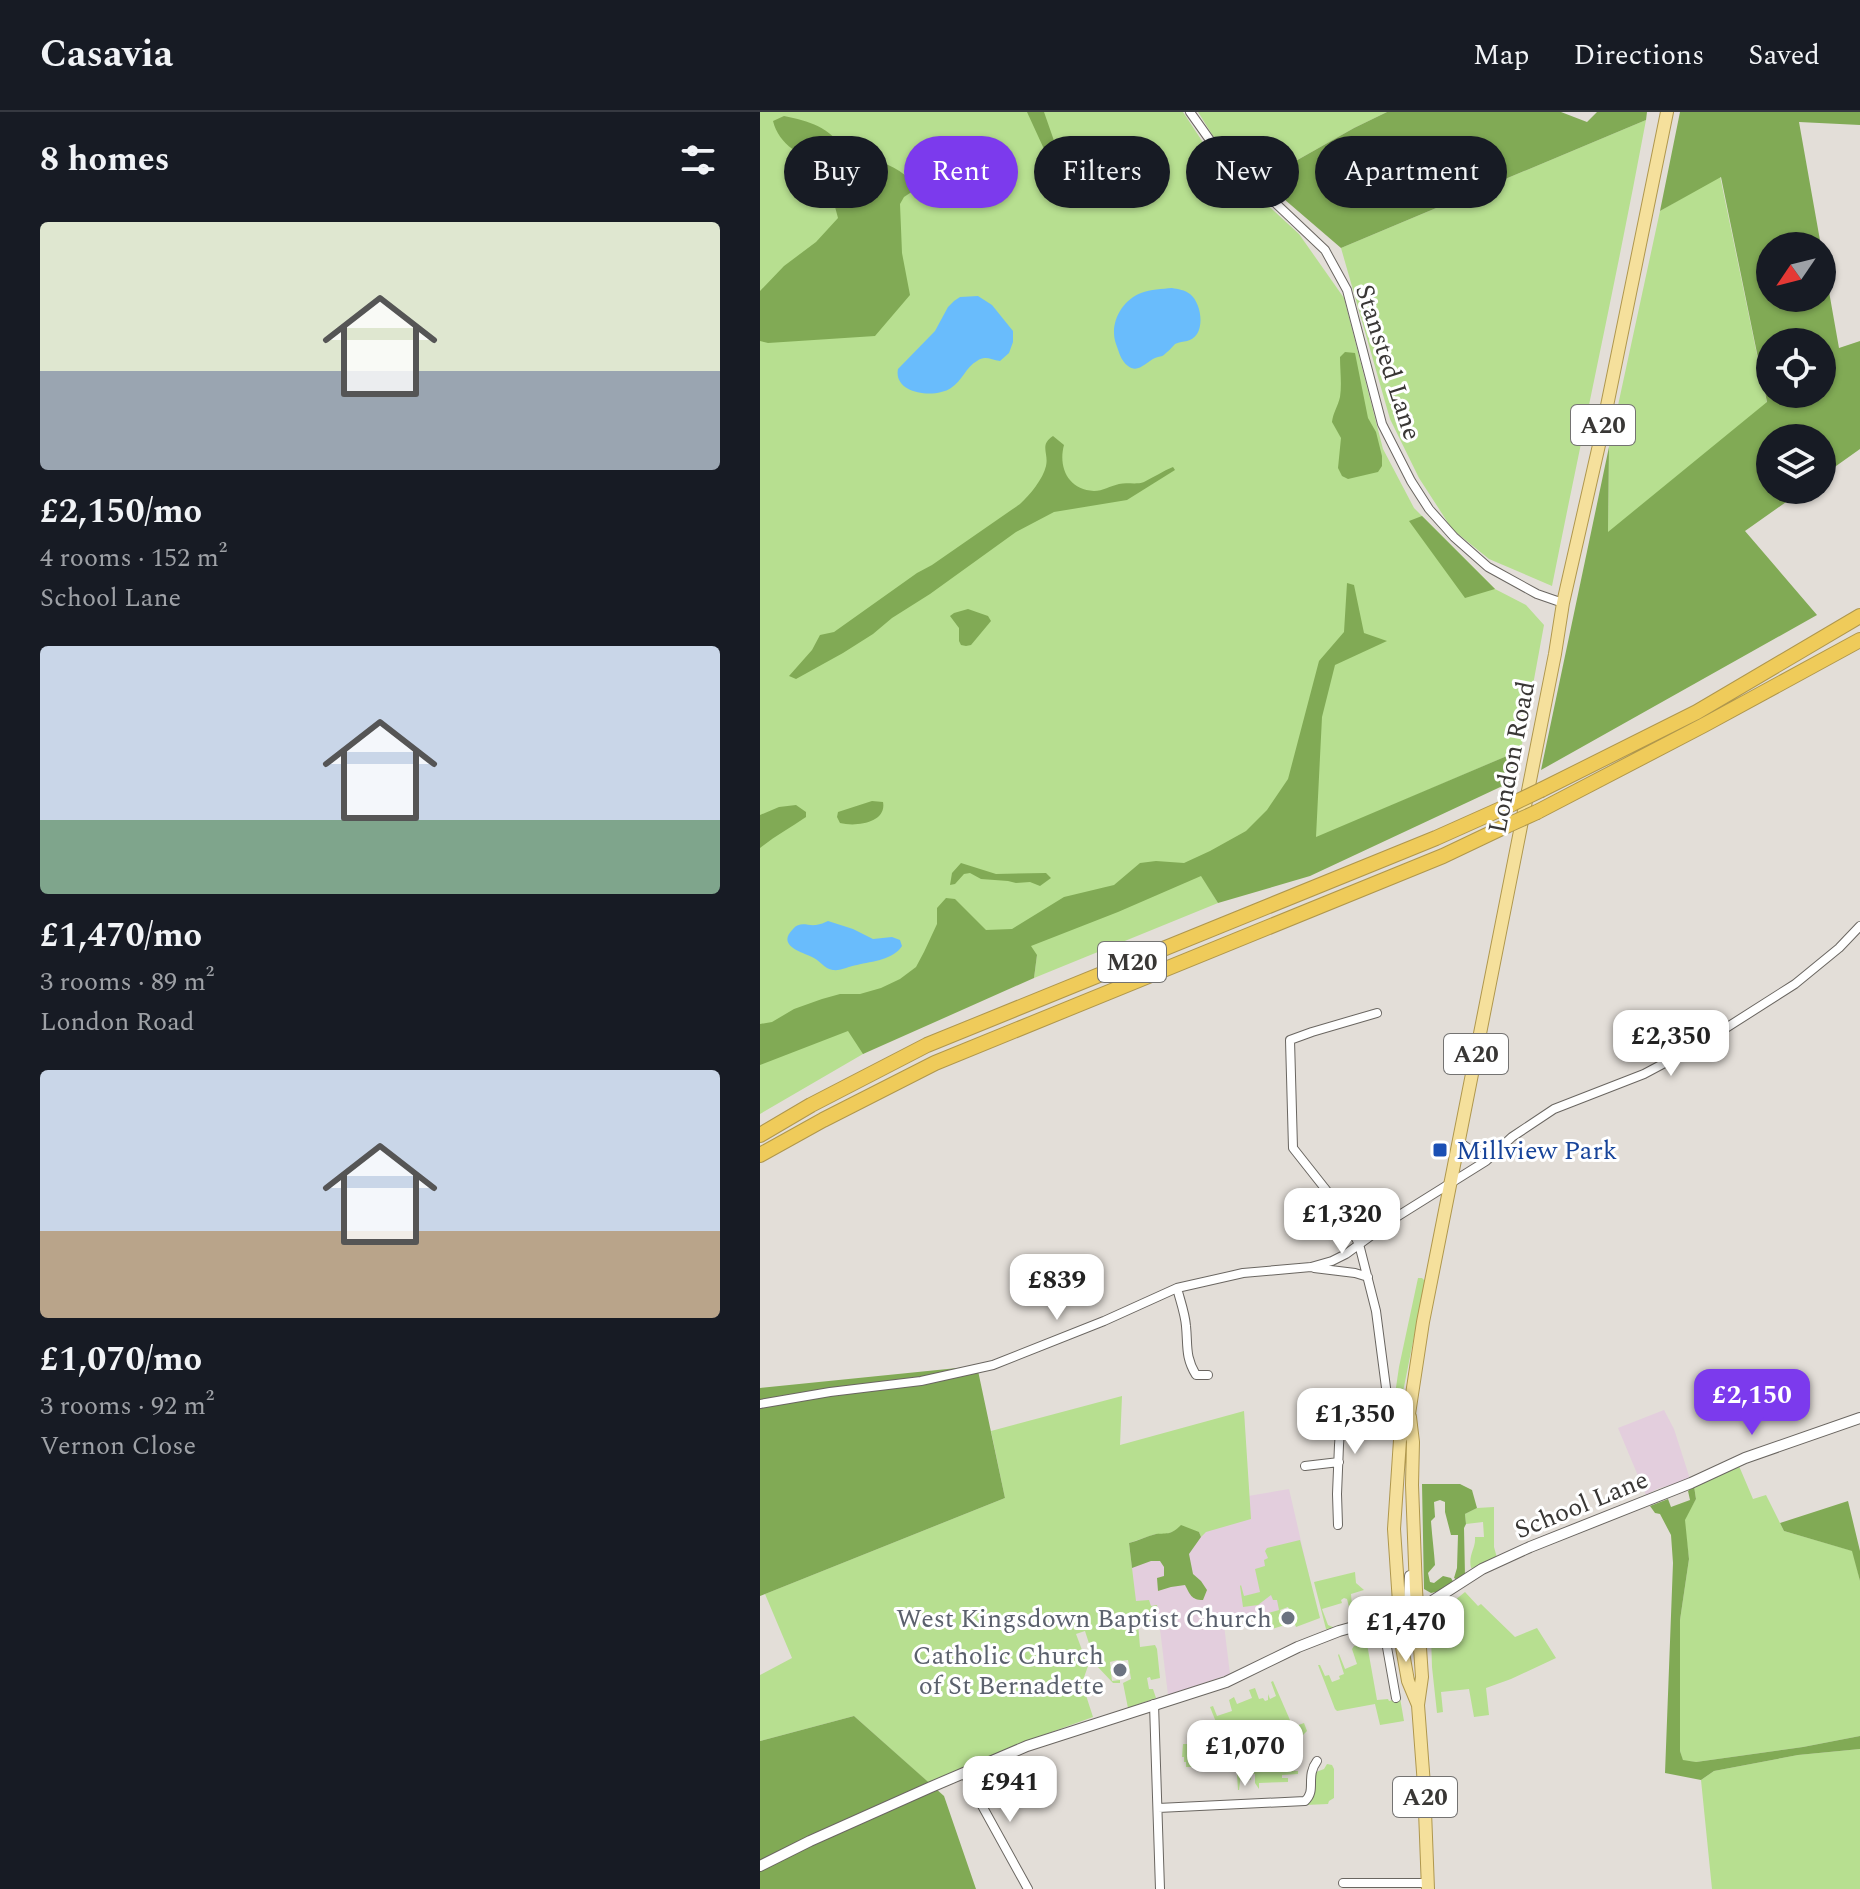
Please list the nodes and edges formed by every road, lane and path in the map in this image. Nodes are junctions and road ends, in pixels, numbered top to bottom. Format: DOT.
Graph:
graph roads {
  1 [pos="1190,112"];
  2 [pos="1667,112"];
  3 [pos="1563,603"];
  4 [pos="1860,616"];
  5 [pos="1860,640"];
  6 [pos="1860,926"];
  7 [pos="1377,1013"];
  8 [pos="760,1135"];
  9 [pos="1458,1141"];
  10 [pos="760,1155"];
  11 [pos="1486,1161"];
  12 [pos="1450,1183"];
  13 [pos="1359,1244"];
  14 [pos="1311,1267"];
  15 [pos="1368,1277"];
  16 [pos="1177,1288"];
  17 [pos="1208,1375"];
  18 [pos="760,1404"];
  19 [pos="1391,1408"];
  20 [pos="1409,1414"];
  21 [pos="1860,1418"];
  22 [pos="1339,1462"];
  23 [pos="1305,1466"];
  24 [pos="1348,1503"];
  25 [pos="1337,1504"];
  26 [pos="1338,1525"];
  27 [pos="1408,1616"];
  28 [pos="1385,1636"];
  29 [pos="1413,1685"];
  30 [pos="1154,1704"];
  31 [pos="1317,1761"];
  32 [pos="964,1773"];
  33 [pos="1158,1808"];
  34 [pos="760,1866"];
  35 [pos="1343,1883"];
  36 [pos="1428,1886"];
  37 [pos="1028,1889"];
  38 [pos="1160,1889"];
  1 -- 3 [label="street, Stansted Lane"];
  2 -- 3 [label="main road, London Road / A20"];
  3 -- 9 [label="main road, London Road / A20"];
  4 -- 8 [label="highway, M20, bridge"];
  5 -- 10 [label="highway, M20, bridge"];
  6 -- 11 [label="street"];
  7 -- 13 [label="street"];
  9 -- 11 [label="street"];
  9 -- 12 [label="main road, London Road / A20"];
  11 -- 12 [label="street"];
  12 -- 13 [label="street"];
  12 -- 20 [label="main road, London Road / A20"];
  13 -- 14 [label="street"];
  13 -- 15 [label="street"];
  14 -- 15 [label="street"];
  14 -- 16 [label="street"];
  15 -- 19 [label="street"];
  16 -- 17 [label="street"];
  16 -- 18 [label="street"];
  19 -- 20 [label="street"];
  19 -- 22 [label="street"];
  20 -- 27 [label="main road, London Road / A20"];
  20 -- 27 [label="main road, London Road / A20"];
  21 -- 27 [label="street, School Lane"];
  22 -- 23 [label="street"];
  22 -- 25 [label="street"];
  24 -- 25 [label="street"];
  25 -- 26 [label="street"];
  27 -- 29 [label="main road, London Road / A20"];
  27 -- 29 [label="main road, London Road / A20"];
  27 -- 30 [label="street"];
  28 -- 29 [label="street"];
  29 -- 36 [label="main road, London Road / A20"];
  30 -- 32 [label="street"];
  30 -- 33 [label="street"];
  31 -- 33 [label="street"];
  32 -- 34 [label="street"];
  32 -- 37 [label="street"];
  33 -- 38 [label="street"];
  35 -- 36 [label="street"];
}
